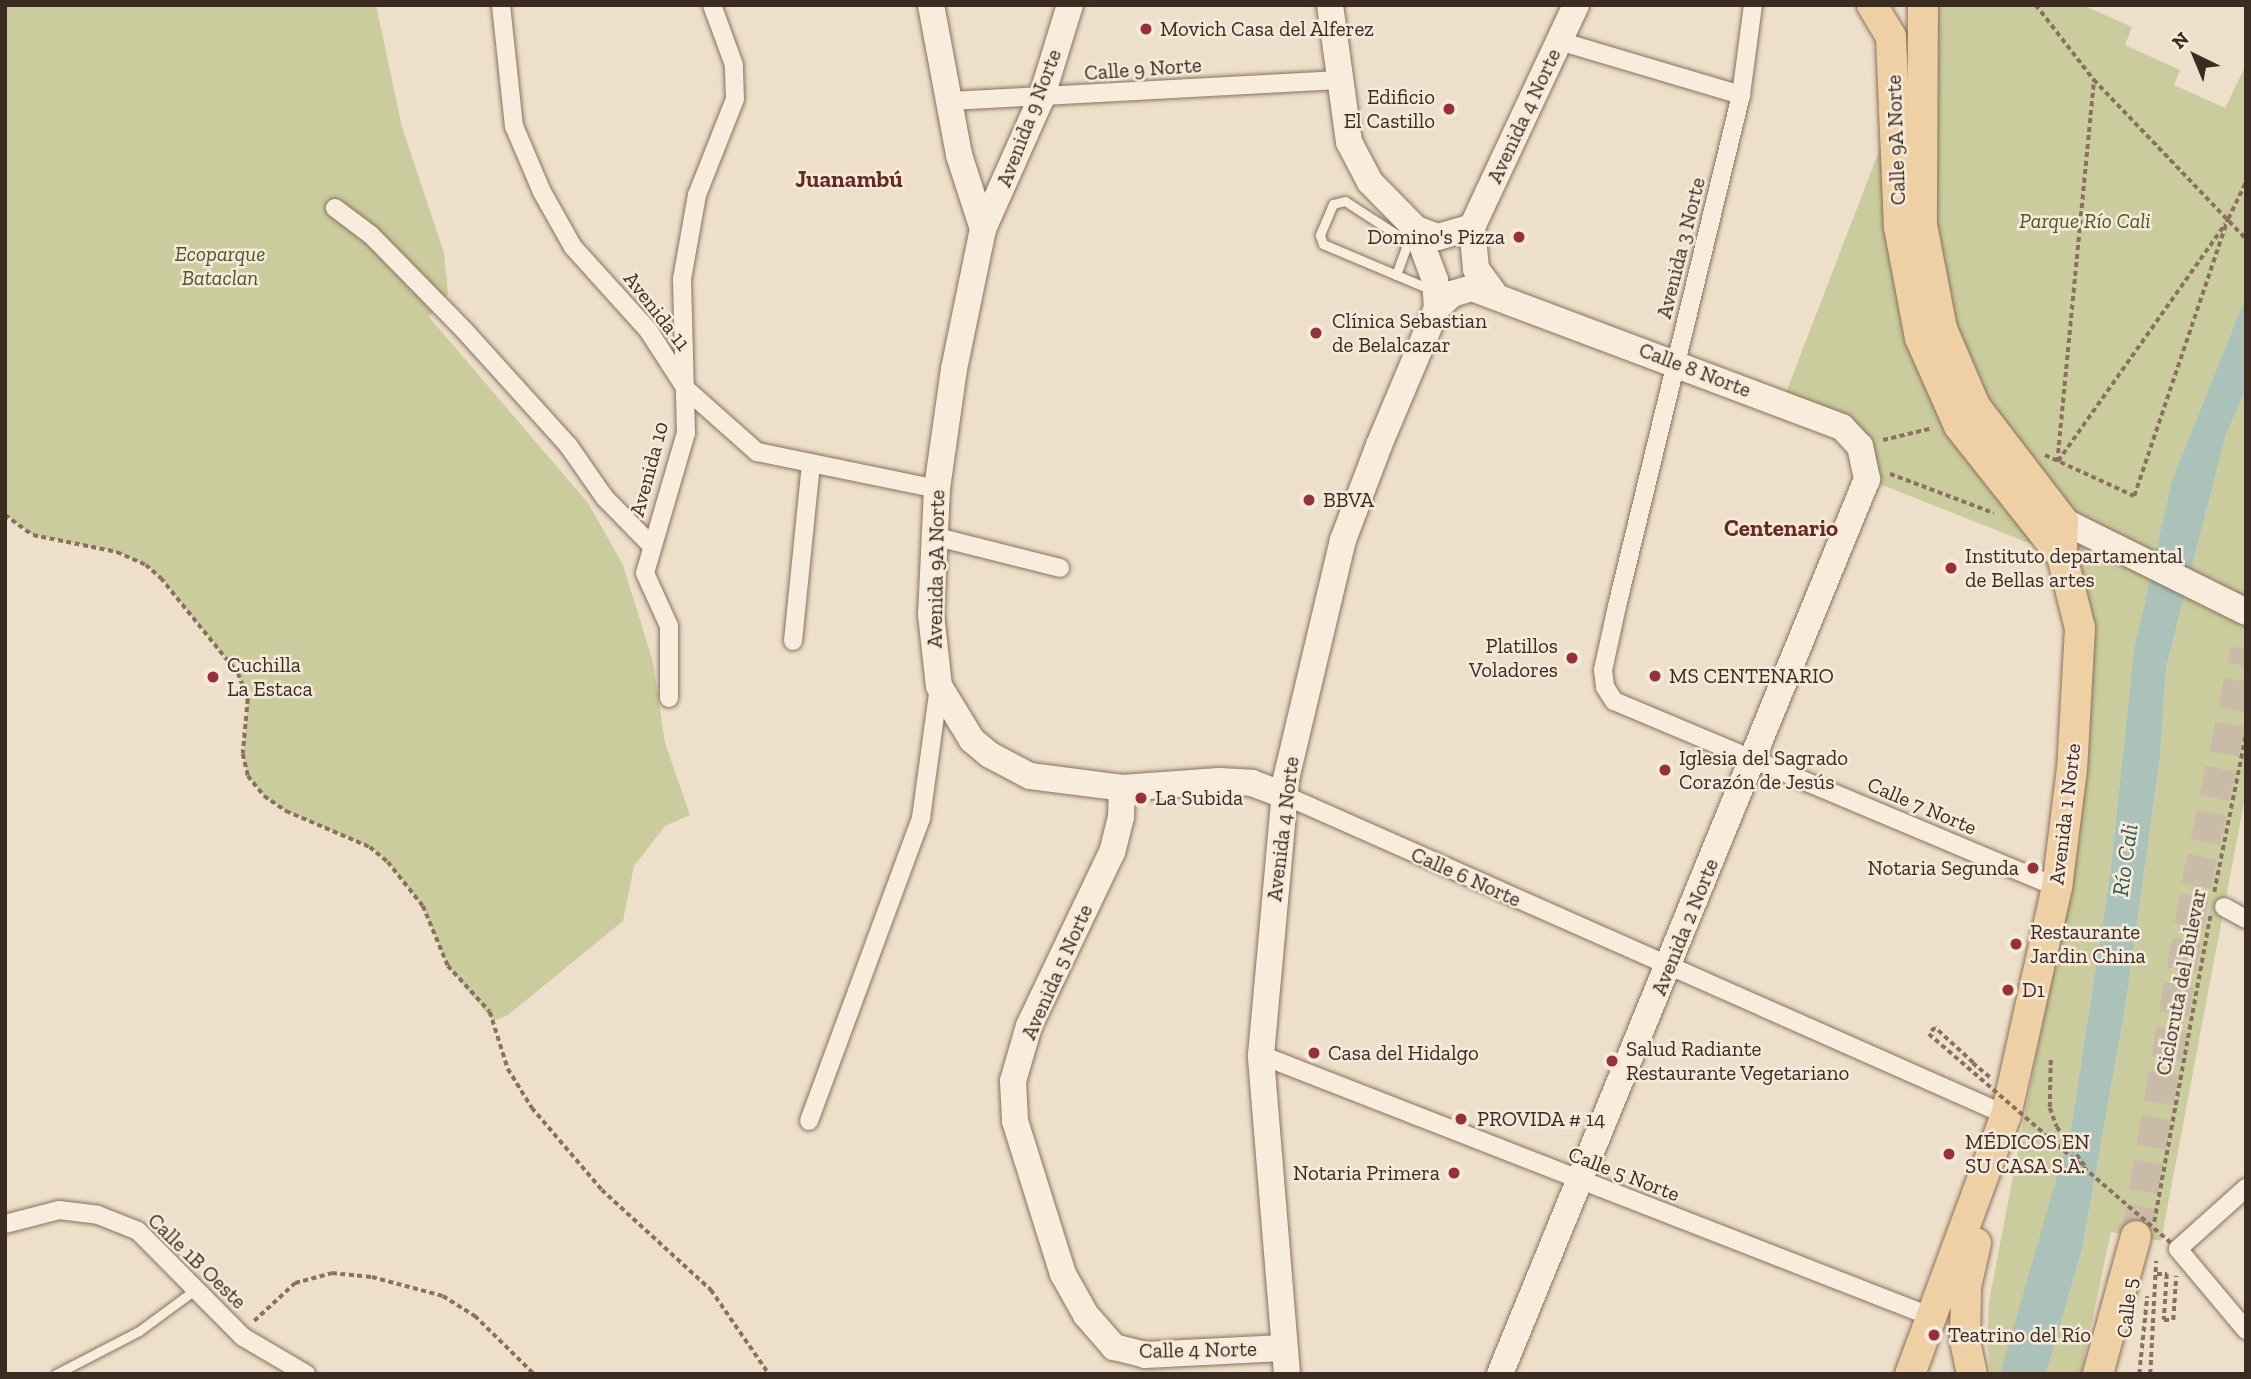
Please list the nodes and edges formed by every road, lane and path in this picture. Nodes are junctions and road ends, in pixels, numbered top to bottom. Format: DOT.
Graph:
graph roads {
  1 [pos="501,5"];
  2 [pos="712,5"];
  3 [pos="930,5"];
  4 [pos="1070,5"];
  5 [pos="1330,5"];
  6 [pos="1576,5"];
  7 [pos="1753,5"];
  8 [pos="1872,5"];
  9 [pos="1923,5"];
  10 [pos="2036,5"];
  11 [pos="1559,41"];
  12 [pos="1339,80"];
  13 [pos="2094,80"];
  14 [pos="1741,95"];
  15 [pos="1041,99"];
  16 [pos="950,101"];
  17 [pos="1922,165"];
  18 [pos="2246,182"];
  19 [pos="335,208"];
  20 [pos="1382,211"];
  21 [pos="2230,221"];
  22 [pos="1472,227"];
  23 [pos="983,229"];
  24 [pos="1416,229"];
  25 [pos="2246,239"];
  26 [pos="1396,275"];
  27 [pos="1906,280"];
  28 [pos="1493,292"];
  29 [pos="1437,300"];
  30 [pos="1676,362"];
  31 [pos="686,389"];
  32 [pos="1943,426"];
  33 [pos="2037,450"];
  34 [pos="2057,462"];
  35 [pos="1865,463"];
  36 [pos="811,465"];
  37 [pos="937,489"];
  38 [pos="5,515"];
  39 [pos="2007,517"];
  40 [pos="2063,521"];
  41 [pos="933,536"];
  42 [pos="651,545"];
  43 [pos="2062,555"];
  44 [pos="1060,568"];
  45 [pos="2238,609"];
  46 [pos="793,641"];
  47 [pos="939,686"];
  48 [pos="669,698"];
  49 [pos="1614,701"];
  50 [pos="2246,733"];
  51 [pos="1753,760"];
  52 [pos="1122,788"];
  53 [pos="1284,795"];
  54 [pos="2057,887"];
  55 [pos="2216,907"];
  56 [pos="2246,919"];
  57 [pos="1669,969"];
  58 [pos="1261,1055"];
  59 [pos="2051,1060"];
  60 [pos="1997,1084"];
  61 [pos="2006,1115"];
  62 [pos="808,1121"];
  63 [pos="2087,1168"];
  64 [pos="1580,1182"];
  65 [pos="2246,1188"];
  66 [pos="5,1224"];
  67 [pos="2148,1244"];
  68 [pos="2175,1246"];
  69 [pos="2157,1274"];
  70 [pos="196,1289"];
  71 [pos="1932,1317"];
  72 [pos="2246,1330"];
  73 [pos="243,1337"];
  74 [pos="1114,1347"];
  75 [pos="1285,1361"];
  76 [pos="56,1374"];
  77 [pos="306,1374"];
  78 [pos="534,1374"];
  79 [pos="769,1374"];
  80 [pos="1500,1374"];
  81 [pos="1910,1374"];
  82 [pos="1972,1374"];
  83 [pos="2098,1374"];
  84 [pos="2121,1374"];
  85 [pos="2139,1374"];
  86 [pos="2150,1374"];
  1 -- 31 [label="street, Avenida 11"];
  2 -- 31 [label="street, Avenida 10"];
  3 -- 16 [label="main road"];
  4 -- 15 [label="main road, Avenida 9 Norte"];
  5 -- 12 [label="main road"];
  6 -- 11 [label="main road, Avenida 4 Norte"];
  7 -- 14 [label="street, Avenida 3 Norte"];
  8 -- 27 [label="main road, Calle 9A Norte"];
  9 -- 17 [label="main road"];
  10 -- 13 [label="path"];
  11 -- 14 [label="street"];
  11 -- 22 [label="main road, Avenida 4 Norte"];
  12 -- 15 [label="street, Calle 9 Norte"];
  12 -- 20 [label="main road"];
  13 -- 21 [label="path"];
  13 -- 34 [label="path"];
  14 -- 30 [label="street, Avenida 3 Norte"];
  15 -- 16 [label="street, Calle 9 Norte"];
  15 -- 23 [label="main road, Avenida 9 Norte"];
  16 -- 23 [label="main road"];
  17 -- 27 [label="main road"];
  17 -- 40 [label="main road"];
  18 -- 21 [label="path"];
  19 -- 42 [label="street"];
  20 -- 24 [label="main road"];
  20 -- 26 [label="lane"];
  20 -- 26 [label="lane"];
  21 -- 25 [label="path"];
  21 -- 34 [label="path"];
  21 -- 34 [label="path"];
  22 -- 24 [label="main road"];
  22 -- 28 [label="main road"];
  23 -- 37 [label="main road, Avenida 9A Norte"];
  24 -- 29 [label="main road"];
  26 -- 29 [label="lane"];
  27 -- 43 [label="main road, Avenida 1 Norte"];
  28 -- 29 [label="main road, Calle 8 Norte"];
  28 -- 30 [label="main road, Calle 8 Norte"];
  29 -- 53 [label="main road, Avenida 4 Norte"];
  30 -- 35 [label="main road, Calle 8 Norte"];
  30 -- 49 [label="street, Avenida 3 Norte"];
  31 -- 36 [label="street, Avenida 11"];
  31 -- 42 [label="street, Avenida 10"];
  32 -- 35 [label="path"];
  33 -- 34 [label="path"];
  35 -- 39 [label="path"];
  35 -- 51 [label="main road, Avenida 2 Norte"];
  36 -- 37 [label="street, Avenida 11"];
  36 -- 46 [label="street"];
  37 -- 41 [label="main road, Avenida 9A Norte"];
  38 -- 79 [label="path"];
  40 -- 43 [label="main road"];
  40 -- 45 [label="main road"];
  41 -- 44 [label="street"];
  41 -- 47 [label="main road, Avenida 9A Norte"];
  42 -- 48 [label="street, Avenida 10"];
  43 -- 54 [label="main road, Avenida 1 Norte"];
  47 -- 52 [label="main road, Calle 6 Norte"];
  47 -- 62 [label="street, Avenida 9A Norte"];
  49 -- 51 [label="street, Calle 7 Norte"];
  50 -- 55 [label="path, Cicloruta del Bulevar"];
  51 -- 54 [label="street, Calle 7 Norte"];
  51 -- 57 [label="main road, Avenida 2 Norte"];
  52 -- 53 [label="main road, Calle 6 Norte"];
  52 -- 74 [label="main road, Avenida 5 Norte"];
  53 -- 57 [label="street, Calle 6 Norte"];
  53 -- 58 [label="main road, Avenida 4 Norte"];
  54 -- 61 [label="main road, Avenida 1 Norte"];
  55 -- 56 [label="street"];
  55 -- 67 [label="path, Cicloruta del Bulevar"];
  57 -- 61 [label="street, Calle 6 Norte"];
  57 -- 64 [label="main road, Avenida 2 Norte"];
  58 -- 64 [label="street, Calle 5 Norte"];
  58 -- 75 [label="main road, Avenida 4 Norte"];
  59 -- 63 [label="path"];
  60 -- 63 [label="path, bridge"];
  61 -- 71 [label="main road, Avenida 1 Norte"];
  61 -- 82 [label="main road"];
  63 -- 68 [label="path, bridge"];
  64 -- 71 [label="street, Calle 5 Norte"];
  64 -- 80 [label="main road, Avenida 2 Norte"];
  65 -- 68 [label="street"];
  66 -- 70 [label="street, Calle 1B Oeste"];
  67 -- 69 [label="path"];
  67 -- 83 [label="main road"];
  67 -- 84 [label="main road, Calle 5"];
  67 -- 85 [label="path"];
  68 -- 69 [label="path"];
  68 -- 72 [label="street"];
  69 -- 86 [label="path"];
  70 -- 73 [label="street, Calle 1B Oeste"];
  70 -- 76 [label="lane"];
  71 -- 81 [label="main road, Avenida 1 Norte"];
  73 -- 77 [label="street, Calle 1B Oeste"];
  73 -- 78 [label="path"];
  74 -- 75 [label="main road, Calle 4 Norte"];
}
